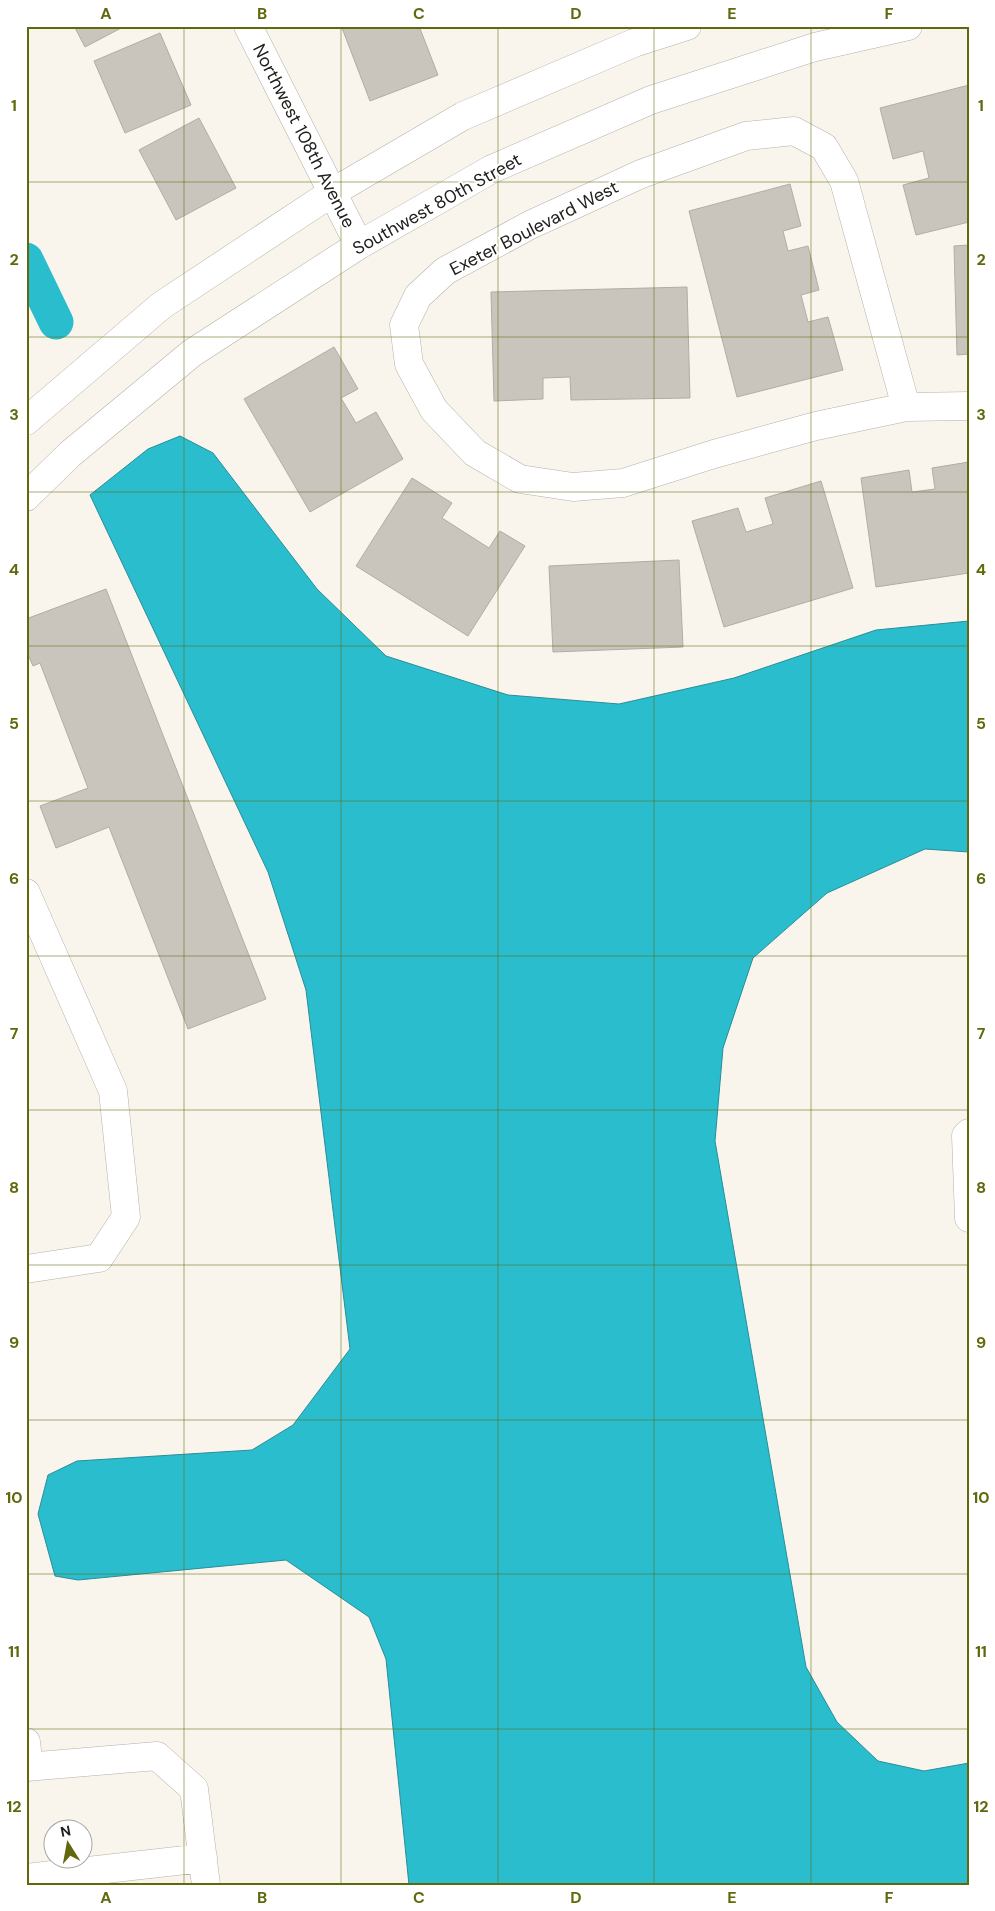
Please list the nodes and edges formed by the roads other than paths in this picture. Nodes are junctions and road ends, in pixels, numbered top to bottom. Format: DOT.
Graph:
graph roads {
  1 [pos="248,26"];
  2 [pos="688,26"];
  3 [pos="908,26"];
  4 [pos="333,192"];
  5 [pos="359,245"];
  6 [pos="906,406"];
  7 [pos="969,406"];
  8 [pos="31,417"];
  9 [pos="26,497"];
  10 [pos="26,893"];
  11 [pos="969,1133"];
  12 [pos="969,1218"];
  13 [pos="26,1269"];
  14 [pos="27,1759"];
  15 [pos="203,1858"];
  16 [pos="26,1878"];
  17 [pos="206,1885"];
  1 -- 4 [label="street, Northwest 108th Avenue"];
  2 -- 4 [label="street"];
  3 -- 5 [label="street, Southwest 80th Street"];
  4 -- 5 [label="street, Northwest 108th Avenue"];
  4 -- 8 [label="street"];
  5 -- 9 [label="street, Southwest 80th Street"];
  6 -- 6 [label="street, Exeter Boulevard West"];
  6 -- 7 [label="street, Exeter Boulevard West"];
  10 -- 13 [label="street"];
  11 -- 12 [label="street"];
  14 -- 15 [label="street"];
  15 -- 16 [label="street"];
  15 -- 17 [label="street"];
}
